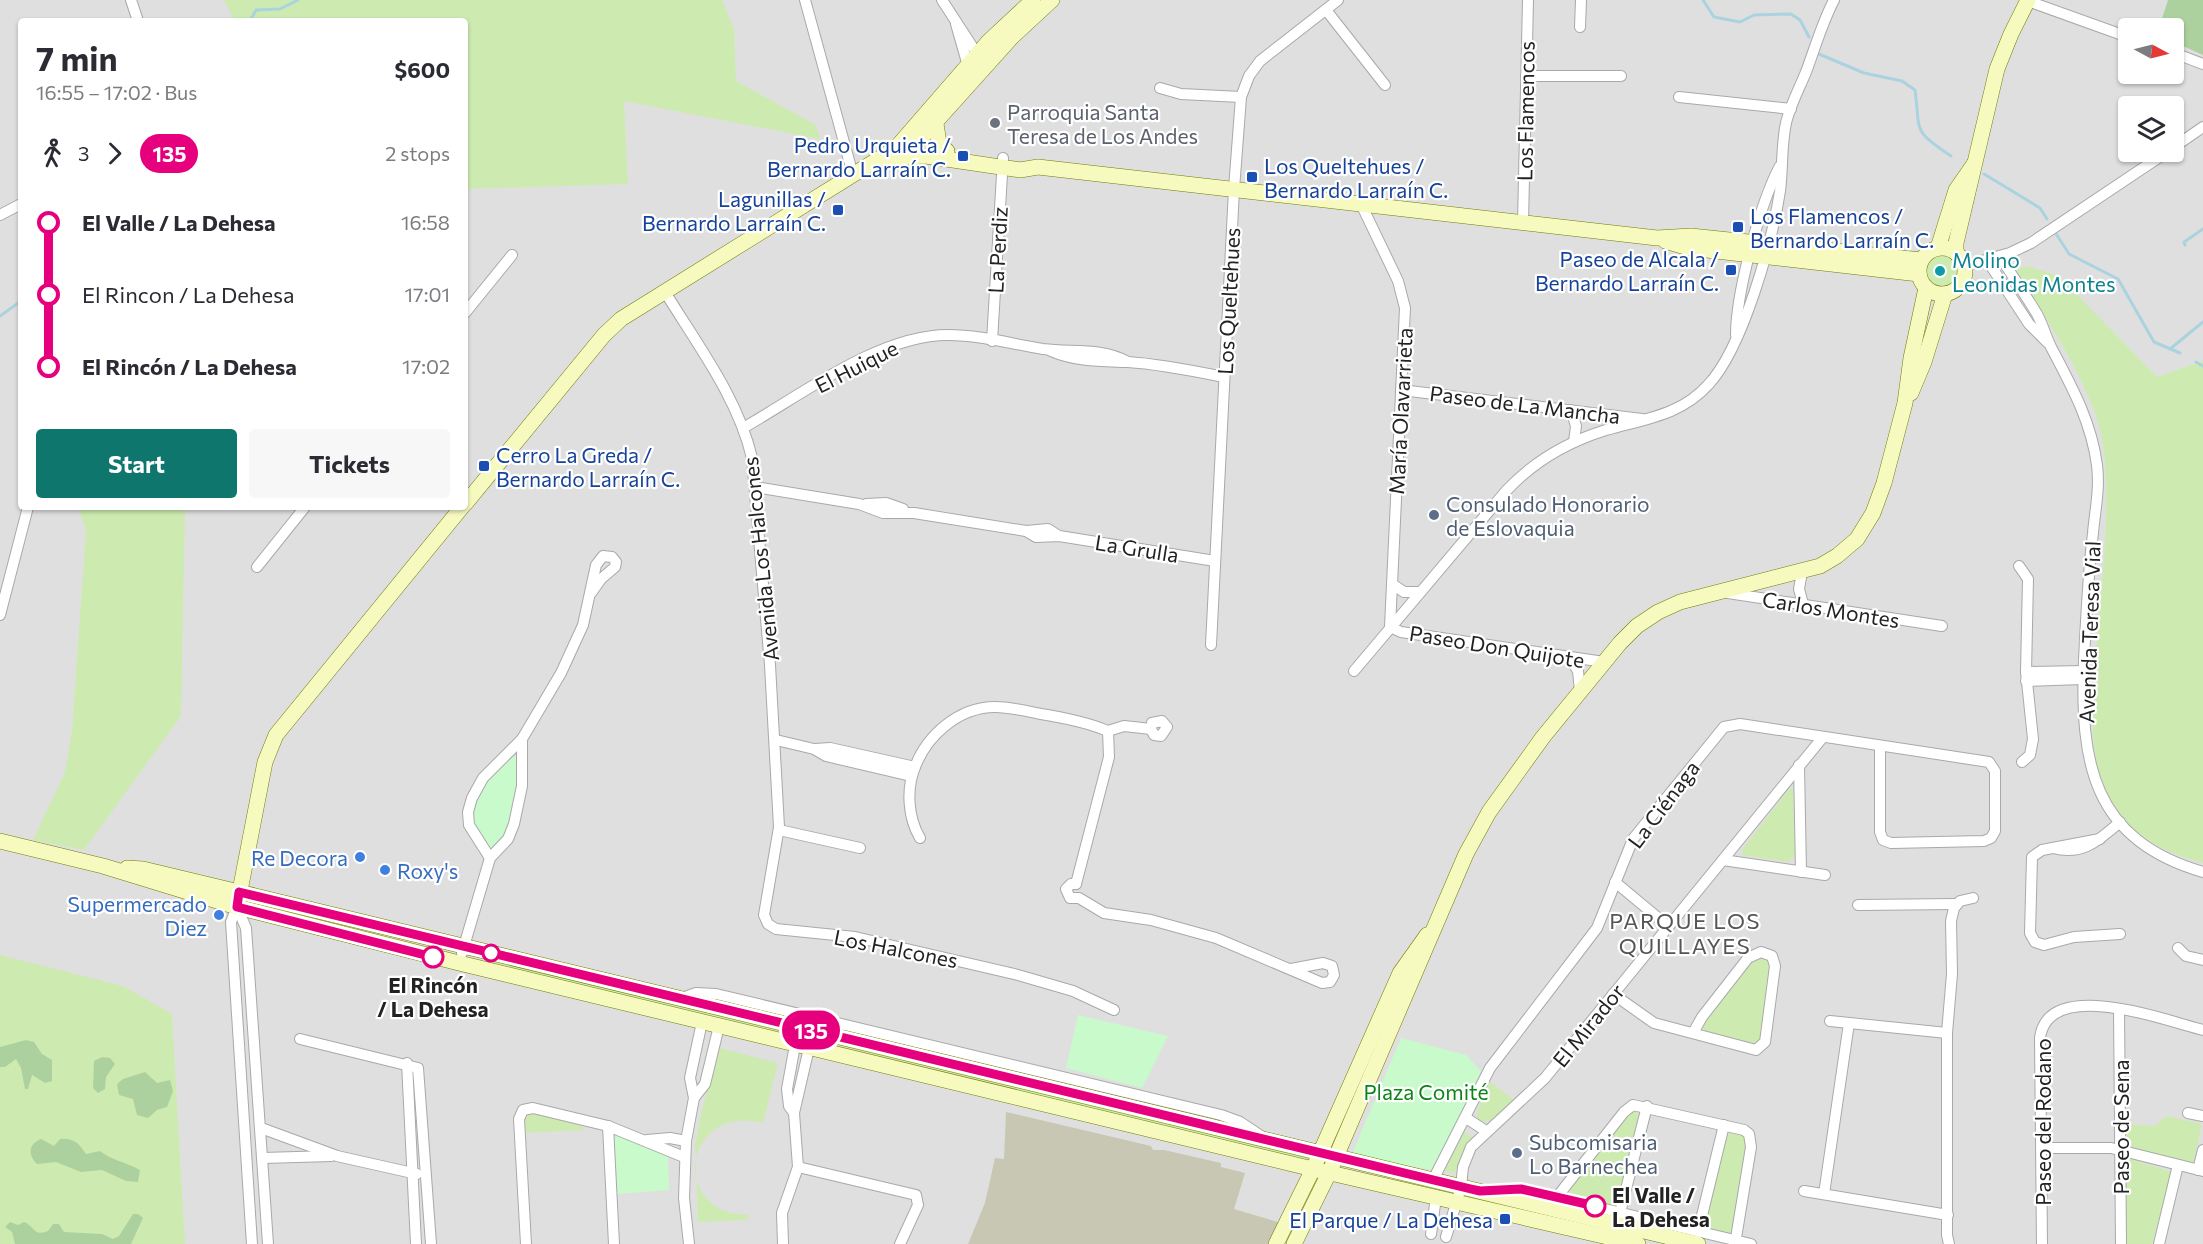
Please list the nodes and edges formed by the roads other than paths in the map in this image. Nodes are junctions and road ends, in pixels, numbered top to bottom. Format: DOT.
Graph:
graph roads {
  1 [pos="131,0"];
  2 [pos="805,0"];
  3 [pos="942,0"];
  4 [pos="1034,0"];
  5 [pos="1052,0"];
  6 [pos="1338,0"];
  7 [pos="1528,0"];
  8 [pos="1581,0"];
  9 [pos="1834,0"];
  10 [pos="2028,0"];
  11 [pos="1326,10"];
  12 [pos="137,18"];
  13 [pos="956,24"];
  14 [pos="1580,27"];
  15 [pos="2118,33"];
  16 [pos="2184,57"];
  17 [pos="981,60"];
  18 [pos="2203,64"];
  19 [pos="968,66"];
  20 [pos="1526,76"];
  21 [pos="1621,76"];
  22 [pos="1384,85"];
  23 [pos="1160,88"];
  24 [pos="1679,96"];
  25 [pos="1240,97"];
  26 [pos="1791,109"];
  27 [pos="936,124"];
  28 [pos="2203,127"];
  29 [pos="2184,140"];
  30 [pos="914,146"];
  31 [pos="947,151"];
  32 [pos="890,155"];
  33 [pos="2152,162"];
  34 [pos="1003,163"];
  35 [pos="1974,164"];
  36 [pos="853,175"];
  37 [pos="1233,189"];
  38 [pos="1361,204"];
  39 [pos="18,206"];
  40 [pos="0,215"];
  41 [pos="1523,222"];
  42 [pos="1938,248"];
  43 [pos="1759,250"];
  44 [pos="512,255"];
  45 [pos="2000,256"];
  46 [pos="1960,260"];
  47 [pos="1987,260"];
  48 [pos="1920,267"];
  49 [pos="1926,288"];
  50 [pos="665,292"];
  51 [pos="1945,294"];
  52 [pos="468,309"];
  53 [pos="992,341"];
  54 [pos="2050,345"];
  55 [pos="1224,377"];
  56 [pos="1401,390"];
  57 [pos="1905,404"];
  58 [pos="1571,410"];
  59 [pos="1648,420"];
  60 [pos="743,428"];
  61 [pos="1574,441"];
  62 [pos="755,488"];
  63 [pos="468,497"];
  64 [pos="27,510"];
  65 [pos="303,510"];
  66 [pos="457,510"];
  67 [pos="1215,561"];
  68 [pos="2019,566"];
  69 [pos="257,567"];
  70 [pos="1802,572"];
  71 [pos="1392,584"];
  72 [pos="1420,592"];
  73 [pos="1721,592"];
  74 [pos="591,593"];
  75 [pos="1803,604"];
  76 [pos="0,615"];
  77 [pos="1942,626"];
  78 [pos="1390,627"];
  79 [pos="1211,645"];
  80 [pos="1569,657"];
  81 [pos="1604,662"];
  82 [pos="1354,671"];
  83 [pos="2084,675"];
  84 [pos="2026,677"];
  85 [pos="1580,691"];
  86 [pos="1151,729"];
  87 [pos="1108,731"];
  88 [pos="1822,737"];
  89 [pos="522,739"];
  90 [pos="776,740"];
  91 [pos="1880,746"];
  92 [pos="2022,762"];
  93 [pos="1799,765"];
  94 [pos="913,771"];
  95 [pos="2120,822"];
  96 [pos="779,830"];
  97 [pos="920,838"];
  98 [pos="0,841"];
  99 [pos="860,848"];
  100 [pos="490,858"];
  101 [pos="1723,860"];
  102 [pos="1801,872"];
  103 [pos="2203,872"];
  104 [pos="1825,875"];
  105 [pos="1615,882"];
  106 [pos="1973,898"];
  107 [pos="238,899"];
  108 [pos="1956,904"];
  109 [pos="1858,905"];
  110 [pos="1439,919"];
  111 [pos="1668,926"];
  112 [pos="2120,934"];
  113 [pos="464,946"];
  114 [pos="2178,948"];
  115 [pos="2203,960"];
  116 [pos="459,963"];
  117 [pos="1291,969"];
  118 [pos="1613,994"];
  119 [pos="2119,1009"];
  120 [pos="1114,1010"];
  121 [pos="1830,1021"];
  122 [pos="702,1022"];
  123 [pos="1849,1023"];
  124 [pos="718,1026"];
  125 [pos="240,1027"];
  126 [pos="254,1027"];
  127 [pos="2203,1030"];
  128 [pos="1693,1033"];
  129 [pos="1947,1033"];
  130 [pos="300,1039"];
  131 [pos="802,1046"];
  132 [pos="695,1058"];
  133 [pos="257,1060"];
  134 [pos="242,1061"];
  135 [pos="710,1061"];
  136 [pos="406,1063"];
  137 [pos="788,1077"];
  138 [pos="800,1080"];
  139 [pos="694,1098"];
  140 [pos="1647,1106"];
  141 [pos="794,1113"];
  142 [pos="2188,1113"];
  143 [pos="2203,1116"];
  144 [pos="1466,1118"];
  145 [pos="1724,1125"];
  146 [pos="608,1126"];
  147 [pos="261,1128"];
  148 [pos="1486,1131"];
  149 [pos="647,1140"];
  150 [pos="686,1141"];
  151 [pos="2042,1148"];
  152 [pos="2119,1150"];
  153 [pos="2203,1150"];
  154 [pos="1320,1152"];
  155 [pos="337,1156"];
  156 [pos="1336,1156"];
  157 [pos="684,1157"];
  158 [pos="263,1158"];
  159 [pos="2178,1165"];
  160 [pos="798,1167"];
  161 [pos="1313,1169"];
  162 [pos="2201,1170"];
  163 [pos="411,1173"];
  164 [pos="1329,1173"];
  165 [pos="426,1176"];
  166 [pos="1433,1180"];
  167 [pos="1461,1187"];
  168 [pos="1480,1191"];
  169 [pos="1804,1191"];
  170 [pos="1824,1194"];
  171 [pos="1436,1197"];
  172 [pos="1557,1197"];
  173 [pos="1458,1202"];
  174 [pos="1620,1213"];
  175 [pos="1948,1215"];
  176 [pos="1446,1237"];
  177 [pos="1698,1238"];
  178 [pos="1430,1239"];
  179 [pos="1612,1241"];
  180 [pos="1947,1241"];
  181 [pos="1736,1242"];
  182 [pos="252,1244"];
  183 [pos="268,1244"];
  184 [pos="416,1244"];
  185 [pos="430,1244"];
  186 [pos="526,1244"];
  187 [pos="614,1244"];
  188 [pos="689,1244"];
  189 [pos="783,1244"];
  190 [pos="900,1244"];
  191 [pos="1276,1244"];
  192 [pos="1294,1244"];
  193 [pos="1638,1244"];
  194 [pos="1751,1244"];
  195 [pos="2042,1244"];
  196 [pos="2121,1244"];
  197 [pos="2159,1244"];
  1 -- 12 [label="street"];
  2 -- 36 [label="street"];
  3 -- 13 [label="street"];
  4 -- 17 [label="street"];
  5 -- 17 [label="street"];
  6 -- 11 [label="street, Los Queltehues"];
  7 -- 20 [label="street, Los Flamencos"];
  8 -- 14 [label="street"];
  9 -- 26 [label="street"];
  10 -- 15 [label="street"];
  10 -- 35 [label="street"];
  11 -- 22 [label="street"];
  11 -- 25 [label="street, Los Queltehues"];
  13 -- 17 [label="street"];
  13 -- 19 [label="street"];
  16 -- 18 [label="street"];
  17 -- 19 [label="street"];
  17 -- 27 [label="street"];
  19 -- 32 [label="street"];
  20 -- 21 [label="street"];
  20 -- 41 [label="street, Los Flamencos"];
  23 -- 25 [label="street"];
  24 -- 26 [label="street"];
  25 -- 37 [label="street, Los Queltehues"];
  26 -- 43 [label="street"];
  27 -- 30 [label="street"];
  27 -- 31 [label="street"];
  28 -- 29 [label="street"];
  30 -- 31 [label="street"];
  30 -- 32 [label="street"];
  31 -- 34 [label="street"];
  32 -- 34 [label="street"];
  32 -- 36 [label="street"];
  33 -- 45 [label="street"];
  34 -- 37 [label="street"];
  34 -- 53 [label="street, La Perdiz"];
  35 -- 42 [label="street"];
  35 -- 46 [label="street"];
  36 -- 50 [label="street"];
  37 -- 38 [label="street"];
  37 -- 55 [label="street, Los Queltehues"];
  38 -- 41 [label="street"];
  38 -- 56 [label="street, María Olavarrieta"];
  39 -- 40 [label="street"];
  41 -- 43 [label="street"];
  42 -- 46 [label="street"];
  42 -- 48 [label="street"];
  43 -- 48 [label="street"];
  43 -- 59 [label="street"];
  44 -- 52 [label="street"];
  45 -- 47 [label="street"];
  45 -- 54 [label="street, Avenida Teresa Vial"];
  46 -- 47 [label="street"];
  46 -- 51 [label="street"];
  47 -- 54 [label="street, Avenida Teresa Vial"];
  48 -- 49 [label="street"];
  49 -- 51 [label="street"];
  49 -- 57 [label="street"];
  50 -- 60 [label="street, Avenida Los Halcones"];
  50 -- 63 [label="street"];
  51 -- 57 [label="street"];
  53 -- 55 [label="street, El Huique"];
  53 -- 60 [label="street, El Huique"];
  54 -- 83 [label="street, Avenida Teresa Vial"];
  55 -- 67 [label="street, Los Queltehues"];
  56 -- 58 [label="street, Paseo de La Mancha"];
  56 -- 71 [label="street, María Olavarrieta"];
  57 -- 70 [label="street"];
  58 -- 59 [label="street, Paseo de La Mancha"];
  58 -- 61 [label="street"];
  59 -- 61 [label="street"];
  60 -- 62 [label="street, Avenida Los Halcones"];
  61 -- 72 [label="street"];
  62 -- 67 [label="street, La Grulla"];
  62 -- 90 [label="street, Avenida Los Halcones"];
  64 -- 76 [label="street"];
  65 -- 69 [label="street"];
  66 -- 107 [label="street"];
  67 -- 79 [label="street, Los Queltehues"];
  68 -- 84 [label="street"];
  70 -- 73 [label="street"];
  70 -- 75 [label="street"];
  71 -- 72 [label="street"];
  71 -- 78 [label="street, María Olavarrieta"];
  72 -- 78 [label="street"];
  73 -- 75 [label="street, Carlos Montes"];
  73 -- 81 [label="street"];
  74 -- 89 [label="street"];
  75 -- 77 [label="street, Carlos Montes"];
  78 -- 80 [label="street, Paseo Don Quijote"];
  78 -- 82 [label="street"];
  80 -- 81 [label="street, Paseo Don Quijote"];
  80 -- 85 [label="street"];
  81 -- 85 [label="street"];
  83 -- 84 [label="street"];
  83 -- 95 [label="street, Avenida Teresa Vial"];
  84 -- 92 [label="street"];
  85 -- 110 [label="street"];
  86 -- 87 [label="street"];
  87 -- 94 [label="street"];
  87 -- 117 [label="street"];
  88 -- 91 [label="street, La Ciénaga"];
  88 -- 93 [label="street, El Mirador"];
  88 -- 105 [label="street, La Ciénaga"];
  89 -- 100 [label="street"];
  89 -- 100 [label="street"];
  90 -- 94 [label="street"];
  90 -- 96 [label="street, Los Halcones"];
  91 -- 91 [label="street, La Ciénaga"];
  93 -- 101 [label="street, El Mirador"];
  93 -- 102 [label="street"];
  94 -- 97 [label="street"];
  95 -- 103 [label="street, Avenida Teresa Vial"];
  95 -- 112 [label="street"];
  96 -- 99 [label="street"];
  96 -- 120 [label="street, Los Halcones"];
  98 -- 107 [label="street"];
  100 -- 113 [label="street"];
  101 -- 102 [label="street"];
  101 -- 111 [label="street, El Mirador"];
  102 -- 104 [label="street"];
  105 -- 111 [label="street"];
  105 -- 144 [label="street, La Ciénaga"];
  106 -- 108 [label="street"];
  107 -- 113 [label="street"];
  107 -- 116 [label="street"];
  107 -- 125 [label="street"];
  107 -- 126 [label="street"];
  108 -- 109 [label="street"];
  108 -- 129 [label="street"];
  110 -- 154 [label="street"];
  110 -- 156 [label="street"];
  111 -- 118 [label="street, El Mirador"];
  113 -- 116 [label="street"];
  113 -- 154 [label="street"];
  114 -- 115 [label="street"];
  116 -- 122 [label="street"];
  118 -- 128 [label="street"];
  118 -- 148 [label="street, El Mirador"];
  119 -- 127 [label="street, Paseo del Rodano"];
  119 -- 151 [label="street, Paseo del Rodano"];
  119 -- 152 [label="street, Paseo de Sena"];
  121 -- 123 [label="street"];
  122 -- 124 [label="street"];
  122 -- 132 [label="street"];
  123 -- 129 [label="street"];
  123 -- 170 [label="street"];
  124 -- 131 [label="street"];
  124 -- 135 [label="street"];
  125 -- 126 [label="street"];
  125 -- 134 [label="street"];
  126 -- 133 [label="street"];
  128 -- 128 [label="street"];
  129 -- 175 [label="street"];
  130 -- 136 [label="street"];
  131 -- 137 [label="street"];
  131 -- 138 [label="street"];
  131 -- 161 [label="street"];
  132 -- 135 [label="street"];
  132 -- 139 [label="street"];
  133 -- 134 [label="street"];
  133 -- 147 [label="street"];
  134 -- 182 [label="street"];
  135 -- 139 [label="street"];
  136 -- 163 [label="street"];
  136 -- 165 [label="street"];
  137 -- 138 [label="street"];
  137 -- 141 [label="street"];
  138 -- 141 [label="street"];
  139 -- 150 [label="street"];
  140 -- 145 [label="street"];
  140 -- 172 [label="street"];
  140 -- 174 [label="street"];
  141 -- 160 [label="street"];
  142 -- 143 [label="street"];
  144 -- 148 [label="street"];
  144 -- 166 [label="street, La Ciénaga"];
  145 -- 177 [label="street"];
  145 -- 181 [label="street"];
  146 -- 149 [label="street"];
  146 -- 186 [label="street"];
  146 -- 187 [label="street"];
  147 -- 155 [label="street"];
  147 -- 158 [label="street"];
  148 -- 167 [label="street, El Mirador"];
  149 -- 150 [label="street"];
  149 -- 157 [label="street"];
  150 -- 157 [label="street"];
  151 -- 152 [label="street"];
  151 -- 195 [label="street, Paseo del Rodano"];
  152 -- 159 [label="street"];
  152 -- 196 [label="street, Paseo de Sena"];
  153 -- 162 [label="street"];
  154 -- 156 [label="street"];
  154 -- 161 [label="street"];
  155 -- 158 [label="street"];
  155 -- 163 [label="street"];
  156 -- 164 [label="street"];
  156 -- 166 [label="street"];
  157 -- 188 [label="street"];
  158 -- 183 [label="street"];
  159 -- 162 [label="street"];
  159 -- 197 [label="street"];
  160 -- 189 [label="street"];
  160 -- 190 [label="street"];
  161 -- 164 [label="street"];
  161 -- 191 [label="street"];
  163 -- 165 [label="street"];
  163 -- 184 [label="street"];
  164 -- 171 [label="street"];
  164 -- 192 [label="street"];
  165 -- 185 [label="street"];
  166 -- 167 [label="street"];
  167 -- 168 [label="street"];
  167 -- 173 [label="street, El Mirador"];
  168 -- 172 [label="street"];
  168 -- 177 [label="street"];
  169 -- 170 [label="street"];
  170 -- 175 [label="street"];
  171 -- 173 [label="street"];
  171 -- 178 [label="street"];
  172 -- 174 [label="street"];
  173 -- 176 [label="street, El Mirador"];
  173 -- 179 [label="street"];
  174 -- 177 [label="street"];
  175 -- 180 [label="street"];
  177 -- 181 [label="street"];
  179 -- 193 [label="street"];
  181 -- 194 [label="street"];
}
